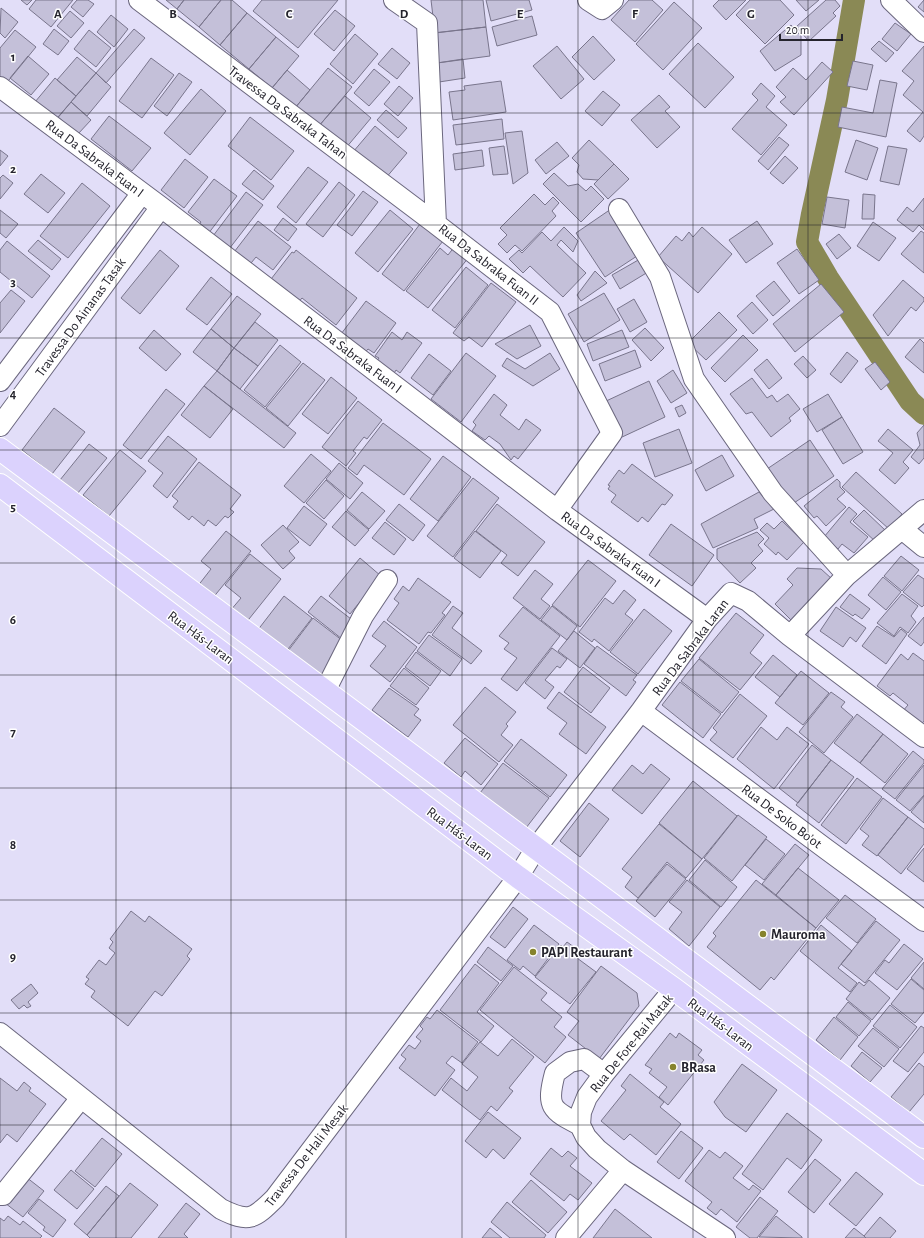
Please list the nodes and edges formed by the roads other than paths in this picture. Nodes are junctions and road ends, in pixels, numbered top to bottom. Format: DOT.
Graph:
graph roads {
  1 [pos="139,0"];
  2 [pos="394,0"];
  3 [pos="422,0"];
  4 [pos="588,0"];
  5 [pos="613,0"];
  6 [pos="891,0"];
  7 [pos="427,23"];
  8 [pos="924,32"];
  9 [pos="0,87"];
  10 [pos="142,193"];
  11 [pos="161,207"];
  12 [pos="619,209"];
  13 [pos="436,224"];
  14 [pos="0,381"];
  15 [pos="0,426"];
  16 [pos="0,449"];
  17 [pos="0,485"];
  18 [pos="557,510"];
  19 [pos="924,510"];
  20 [pos="902,529"];
  21 [pos="924,547"];
  22 [pos="847,575"];
  23 [pos="387,580"];
  24 [pos="707,619"];
  25 [pos="790,636"];
  26 [pos="325,691"];
  27 [pos="641,711"];
  28 [pos="924,737"];
  29 [pos="536,848"];
  30 [pos="518,877"];
  31 [pos="924,921"];
  32 [pos="714,982"];
  33 [pos="674,989"];
  34 [pos="695,1005"];
  35 [pos="0,1033"];
  36 [pos="604,1074"];
  37 [pos="81,1098"];
  38 [pos="580,1125"];
  39 [pos="924,1137"];
  40 [pos="623,1170"];
  41 [pos="924,1174"];
  42 [pos="0,1196"];
  43 [pos="566,1238"];
  44 [pos="725,1238"];
  1 -- 13 [label="street, Travessa Da Sabraka Tahan"];
  2 -- 7 [label="street"];
  3 -- 7 [label="street, Rua Da Sabraka Fuan II"];
  4 -- 5 [label="street"];
  6 -- 8 [label="street"];
  7 -- 13 [label="street, Rua Da Sabraka Fuan II"];
  9 -- 10 [label="street, Rua Da Sabraka Fuan I"];
  10 -- 11 [label="street, Rua Da Sabraka Fuan I"];
  10 -- 14 [label="street, Travessa Do Ainanas Tasak"];
  11 -- 15 [label="street, Travessa Do Ainanas Tasak"];
  11 -- 18 [label="street, Rua Da Sabraka Fuan I"];
  12 -- 22 [label="street"];
  13 -- 18 [label="street, Rua Da Sabraka Fuan II"];
  16 -- 26 [label="main road"];
  17 -- 30 [label="main road, Rua Hás-Laran"];
  18 -- 24 [label="street, Rua Da Sabraka Fuan I"];
  19 -- 20 [label="street"];
  20 -- 21 [label="street"];
  20 -- 22 [label="street"];
  22 -- 25 [label="street"];
  23 -- 26 [label="street"];
  24 -- 25 [label="street, Rua Da Sabraka Laran"];
  24 -- 27 [label="street, Rua Da Sabraka Laran"];
  25 -- 28 [label="street"];
  26 -- 29 [label="main road"];
  27 -- 29 [label="street, Rua Da Sabraka Laran"];
  27 -- 31 [label="street, Rua De Soko Bo’ot"];
  29 -- 30 [label="street, Travessa De Hali Mesak"];
  29 -- 32 [label="main road"];
  30 -- 33 [label="main road, Rua Hás-Laran"];
  30 -- 37 [label="street, Travessa De Hali Mesak"];
  32 -- 34 [label="main road"];
  32 -- 39 [label="main road"];
  33 -- 34 [label="main road, Rua Hás-Laran"];
  33 -- 36 [label="street, Rua De Fore-Rai Matak"];
  34 -- 41 [label="main road, Rua Hás-Laran"];
  35 -- 37 [label="street, Travessa De Hali Mesak"];
  36 -- 38 [label="street, Rua De Fore-Rai Matak"];
  36 -- 38 [label="street"];
  37 -- 42 [label="street"];
  38 -- 40 [label="street"];
  40 -- 43 [label="street"];
  40 -- 44 [label="street"];
}
